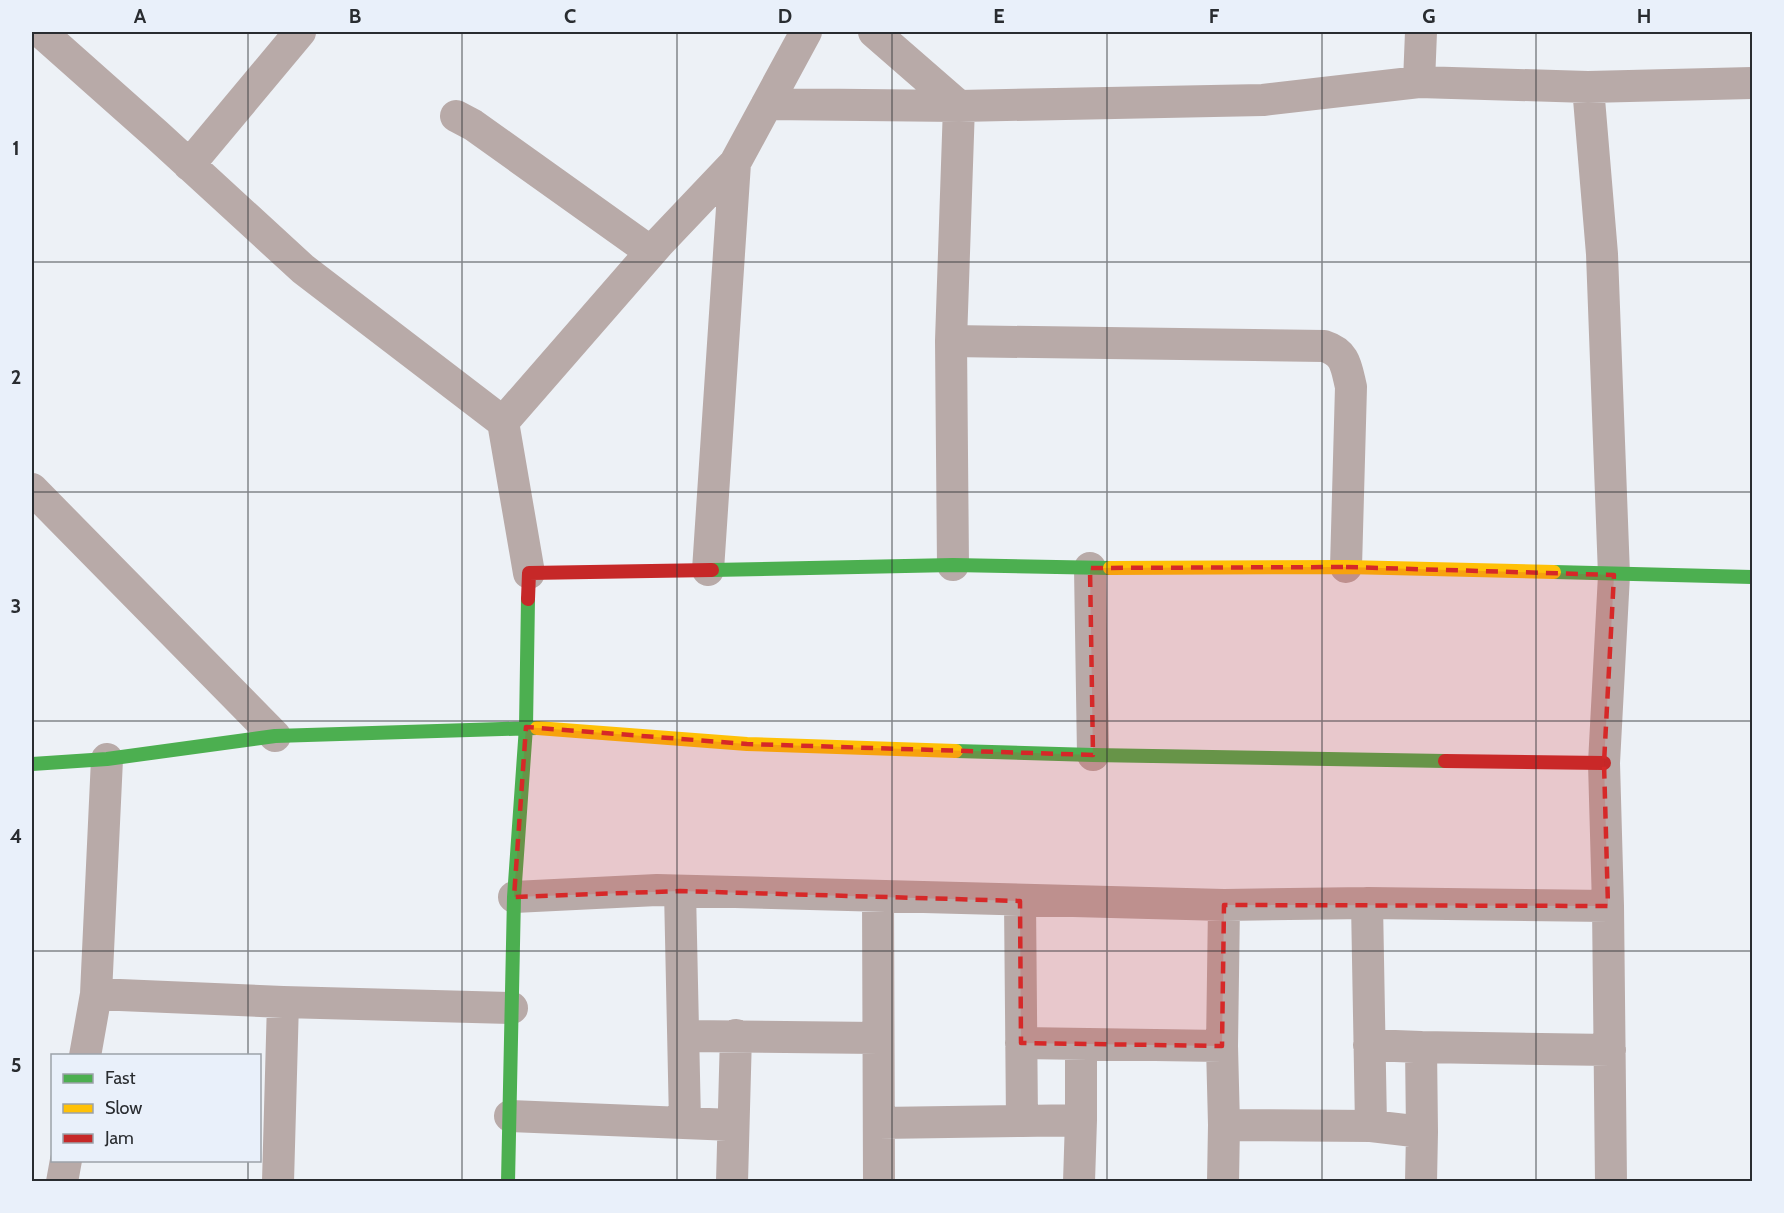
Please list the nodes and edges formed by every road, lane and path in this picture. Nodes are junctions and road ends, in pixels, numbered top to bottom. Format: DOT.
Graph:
graph roads {
  1 [pos="41,32"];
  2 [pos="300,32"];
  3 [pos="806,32"];
  4 [pos="874,32"];
  5 [pos="1421,32"];
  6 [pos="1419,82"];
  7 [pos="1752,83"];
  8 [pos="1588,87"];
  9 [pos="767,104"];
  10 [pos="959,106"];
  11 [pos="456,116"];
  12 [pos="735,163"];
  13 [pos="189,165"];
  14 [pos="651,252"];
  15 [pos="951,341"];
  16 [pos="503,422"];
  17 [pos="32,489"];
  18 [pos="953,565"];
  19 [pos="1346,567"];
  20 [pos="1090,568"];
  21 [pos="708,570"];
  22 [pos="529,573"];
  23 [pos="1614,575"];
  24 [pos="1752,577"];
  25 [pos="526,727"];
  26 [pos="275,736"];
  27 [pos="1093,754"];
  28 [pos="107,759"];
  29 [pos="1604,763"];
  30 [pos="32,764"];
  31 [pos="680,891"];
  32 [pos="878,896"];
  33 [pos="514,897"];
  34 [pos="1020,901"];
  35 [pos="1367,903"];
  36 [pos="1224,905"];
  37 [pos="1608,906"];
  38 [pos="96,994"];
  39 [pos="284,1002"];
  40 [pos="512,1008"];
  41 [pos="736,1035"];
  42 [pos="684,1036"];
  43 [pos="878,1038"];
  44 [pos="1021,1043"];
  45 [pos="1081,1044"];
  46 [pos="1369,1045"];
  47 [pos="1222,1046"];
  48 [pos="1421,1047"];
  49 [pos="1610,1050"];
  50 [pos="85,1054"];
  51 [pos="510,1116"];
  52 [pos="1081,1120"];
  53 [pos="1022,1121"];
  54 [pos="685,1122"];
  55 [pos="879,1123"];
  56 [pos="733,1125"];
  57 [pos="1224,1125"];
  58 [pos="1371,1126"];
  59 [pos="1422,1132"];
  60 [pos="66,1162"];
  61 [pos="62,1182"];
  62 [pos="278,1182"];
  63 [pos="508,1182"];
  64 [pos="732,1182"];
  65 [pos="879,1182"];
  66 [pos="1078,1182"];
  67 [pos="1223,1182"];
  68 [pos="1421,1182"];
  69 [pos="1611,1182"];
  1 -- 13 [label="street"];
  2 -- 13 [label="street"];
  3 -- 9 [label="street"];
  4 -- 10 [label="street"];
  5 -- 6 [label="street"];
  6 -- 8 [label="street"];
  6 -- 10 [label="street"];
  7 -- 8 [label="street"];
  8 -- 23 [label="street"];
  9 -- 10 [label="street"];
  9 -- 12 [label="street"];
  10 -- 15 [label="street"];
  11 -- 14 [label="street"];
  12 -- 14 [label="street"];
  12 -- 21 [label="street"];
  13 -- 16 [label="street"];
  14 -- 16 [label="street"];
  15 -- 18 [label="street"];
  15 -- 19 [label="street"];
  16 -- 22 [label="street"];
  17 -- 26 [label="street"];
  18 -- 20 [label="street"];
  18 -- 21 [label="street"];
  19 -- 20 [label="street"];
  19 -- 23 [label="street"];
  20 -- 27 [label="street"];
  21 -- 22 [label="street"];
  22 -- 25 [label="street"];
  23 -- 24 [label="street"];
  23 -- 29 [label="street"];
  25 -- 26 [label="street"];
  25 -- 27 [label="street"];
  25 -- 33 [label="street"];
  26 -- 28 [label="street"];
  27 -- 29 [label="street"];
  28 -- 30 [label="street"];
  28 -- 38 [label="street"];
  29 -- 37 [label="street"];
  31 -- 32 [label="street"];
  31 -- 33 [label="street"];
  31 -- 42 [label="street"];
  32 -- 34 [label="street"];
  32 -- 43 [label="street"];
  33 -- 40 [label="street"];
  34 -- 36 [label="street"];
  34 -- 44 [label="street"];
  35 -- 36 [label="street"];
  35 -- 37 [label="street"];
  35 -- 46 [label="street"];
  36 -- 47 [label="street"];
  37 -- 49 [label="street"];
  38 -- 39 [label="street"];
  38 -- 50 [label="street"];
  39 -- 40 [label="street"];
  39 -- 62 [label="street"];
  40 -- 51 [label="street"];
  41 -- 42 [label="street"];
  41 -- 43 [label="street"];
  41 -- 56 [label="street"];
  42 -- 54 [label="street"];
  43 -- 55 [label="street"];
  44 -- 45 [label="street"];
  44 -- 53 [label="street"];
  45 -- 47 [label="street"];
  45 -- 52 [label="street"];
  46 -- 48 [label="street"];
  46 -- 58 [label="street"];
  47 -- 57 [label="street"];
  48 -- 49 [label="street"];
  48 -- 59 [label="street"];
  49 -- 69 [label="street"];
  51 -- 54 [label="street"];
  51 -- 63 [label="street"];
  52 -- 53 [label="street"];
  52 -- 66 [label="street"];
  53 -- 55 [label="street"];
  54 -- 56 [label="street"];
  55 -- 65 [label="street"];
  56 -- 64 [label="street"];
  57 -- 58 [label="street"];
  57 -- 67 [label="street"];
  58 -- 59 [label="street"];
  59 -- 68 [label="street"];
  60 -- 61 [label="street"];
}
